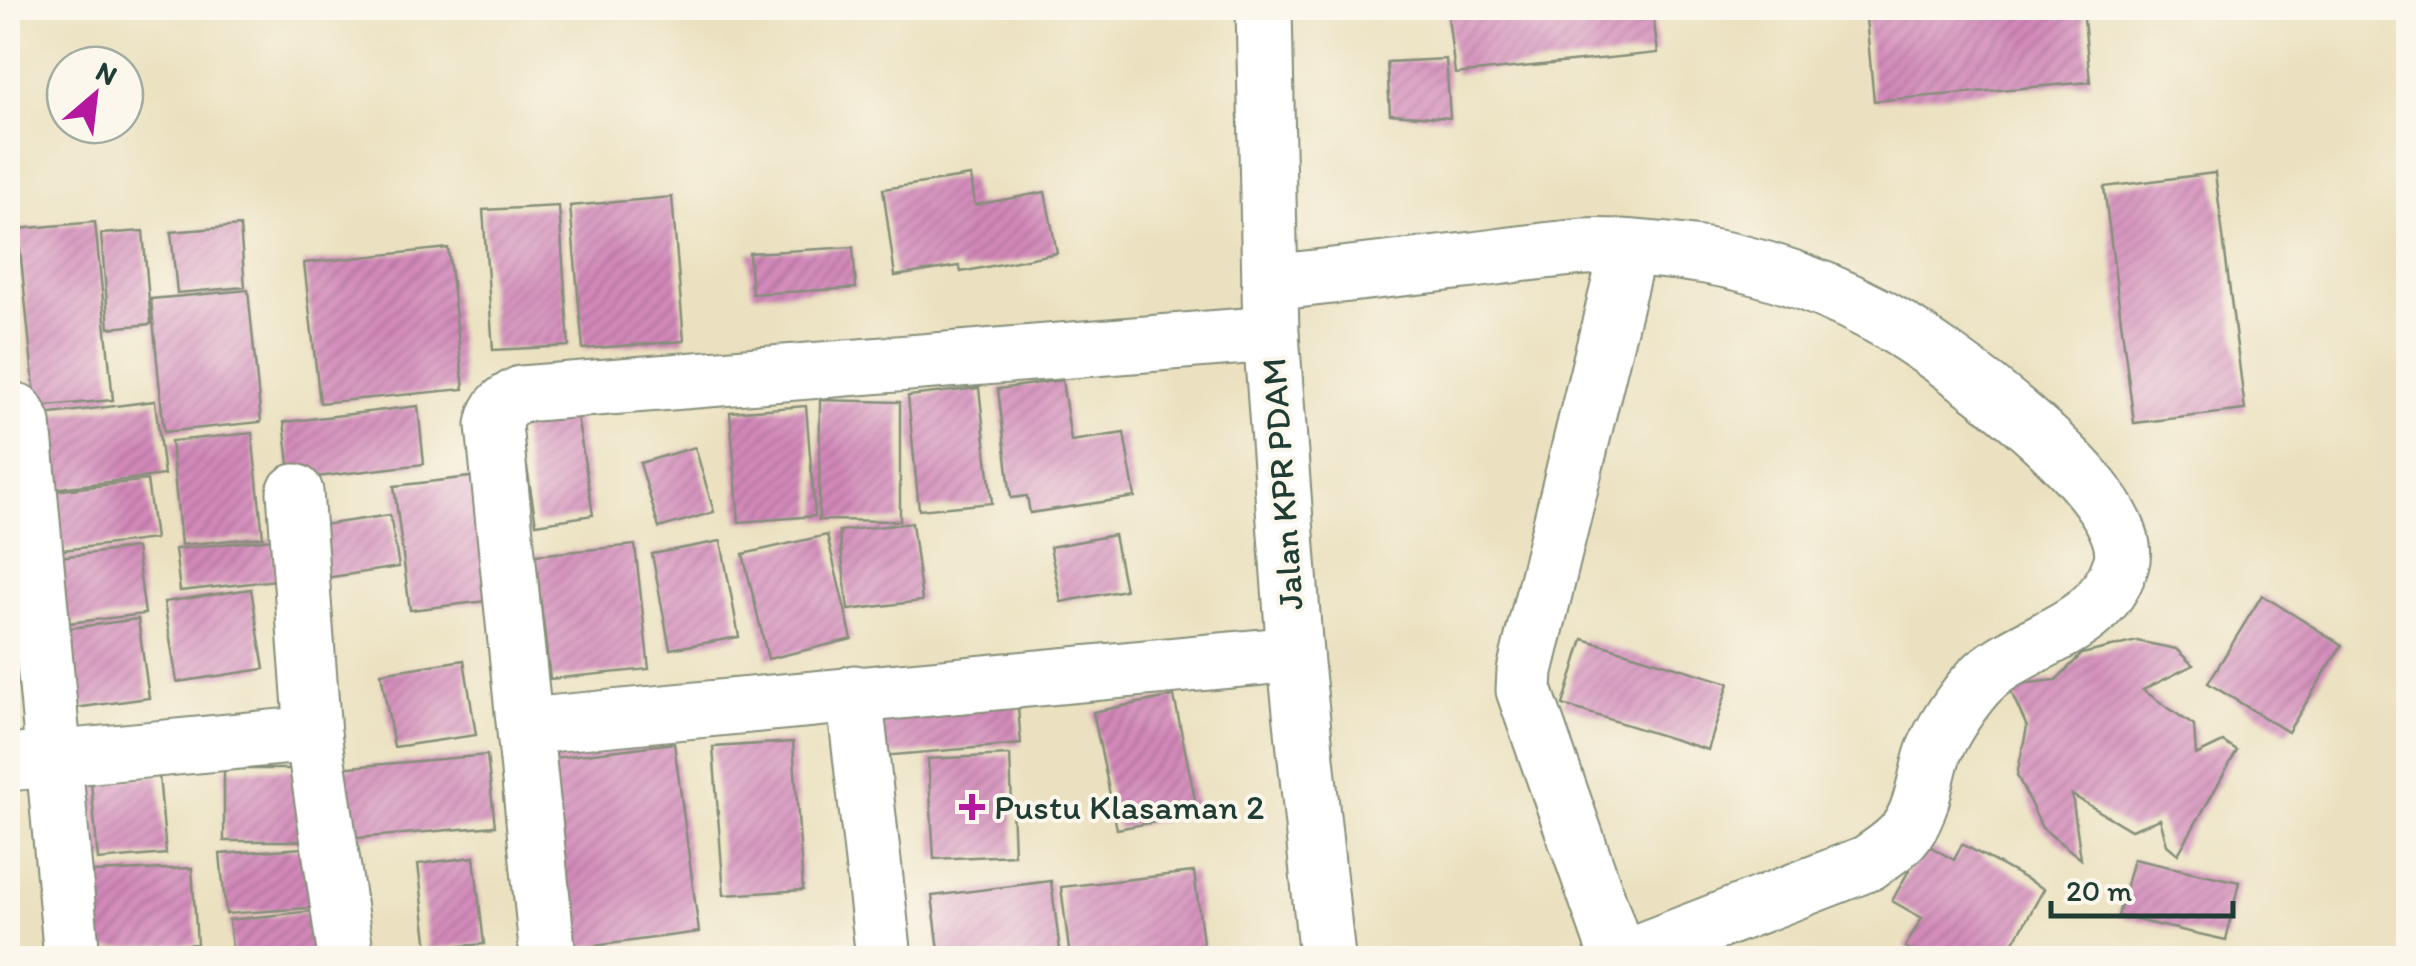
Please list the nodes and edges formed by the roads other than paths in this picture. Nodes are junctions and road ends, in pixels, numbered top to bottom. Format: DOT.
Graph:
graph roads {
  1 [pos="1264,8"];
  2 [pos="1628,250"];
  3 [pos="1271,308"];
  4 [pos="8,409"];
  5 [pos="295,492"];
  6 [pos="1295,654"];
  7 [pos="854,693"];
  8 [pos="526,726"];
  9 [pos="313,734"];
  10 [pos="30,761"];
  11 [pos="72,958"];
  12 [pos="346,958"];
  13 [pos="548,958"];
  14 [pos="884,958"];
  15 [pos="1327,958"];
  16 [pos="1620,958"];
  1 -- 3 [label="street, Jalan KPR PDAM"];
  2 -- 3 [label="street"];
  2 -- 16 [label="street"];
  2 -- 16 [label="street"];
  3 -- 6 [label="street, Jalan KPR PDAM"];
  3 -- 8 [label="street"];
  4 -- 10 [label="street"];
  5 -- 9 [label="street"];
  6 -- 7 [label="street"];
  6 -- 15 [label="street, Jalan KPR PDAM"];
  7 -- 8 [label="street"];
  7 -- 14 [label="street"];
  8 -- 13 [label="street"];
  9 -- 10 [label="street"];
  9 -- 12 [label="street"];
  10 -- 11 [label="street"];
}
